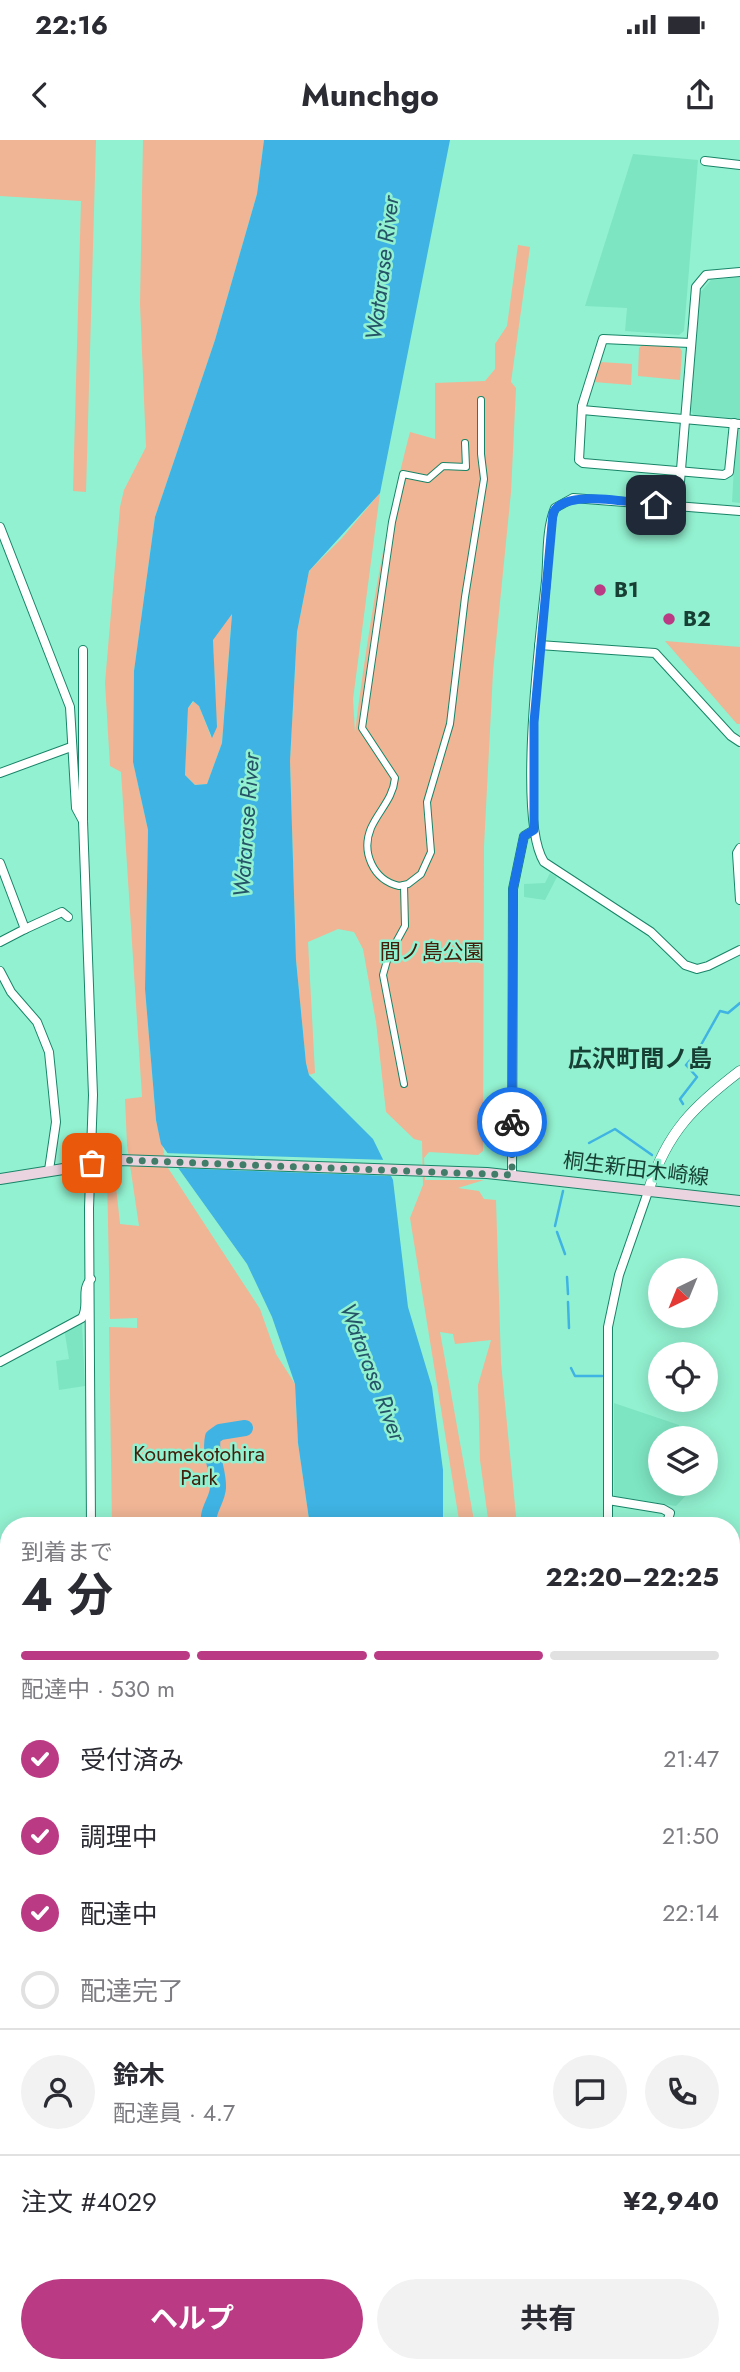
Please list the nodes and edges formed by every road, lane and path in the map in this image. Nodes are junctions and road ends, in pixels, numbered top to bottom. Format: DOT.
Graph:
graph roads {
  1 [pos="705,161"];
  2 [pos="740,165"];
  3 [pos="740,272"];
  4 [pos="690,343"];
  5 [pos="481,400"];
  6 [pos="582,410"];
  7 [pos="685,419"];
  8 [pos="737,423"];
  9 [pos="465,443"];
  10 [pos="466,467"];
  11 [pos="482,471"];
  12 [pos="681,472"];
  13 [pos="678,506"];
  14 [pos="740,511"];
  15 [pos="0,527"];
  16 [pos="539,645"];
  17 [pos="83,650"];
  18 [pos="740,741"];
  19 [pos="71,747"];
  20 [pos="0,773"];
  21 [pos="83,821"];
  22 [pos="534,830"];
  23 [pos="740,848"];
  24 [pos="0,863"];
  25 [pos="404,885"];
  26 [pos="740,900"];
  27 [pos="68,917"];
  28 [pos="26,929"];
  29 [pos="0,942"];
  30 [pos="740,950"];
  31 [pos="0,971"];
  32 [pos="740,1071"];
  33 [pos="404,1084"];
  34 [pos="92,1163"];
  35 [pos="49,1170"];
  36 [pos="512,1175"];
  37 [pos="0,1179"];
  38 [pos="649,1189"];
  39 [pos="740,1201"];
  40 [pos="91,1279"];
  41 [pos="0,1362"];
  42 [pos="608,1500"];
  43 [pos="91,1517"];
  44 [pos="608,1517"];
  45 [pos="669,1517"];
  1 -- 2 [label="street"];
  3 -- 4 [label="street"];
  4 -- 6 [label="street"];
  4 -- 7 [label="street"];
  5 -- 11 [label="street"];
  6 -- 7 [label="street"];
  6 -- 12 [label="street"];
  7 -- 8 [label="street"];
  7 -- 12 [label="street"];
  8 -- 12 [label="street"];
  9 -- 10 [label="street"];
  10 -- 11 [label="street"];
  10 -- 25 [label="street"];
  11 -- 25 [label="street"];
  12 -- 13 [label="street"];
  13 -- 14 [label="street"];
  13 -- 16 [label="street"];
  15 -- 19 [label="street"];
  16 -- 18 [label="street"];
  16 -- 22 [label="street"];
  17 -- 21 [label="street"];
  19 -- 20 [label="street"];
  19 -- 21 [label="street"];
  21 -- 34 [label="street"];
  22 -- 30 [label="street"];
  22 -- 36 [label="street"];
  23 -- 26 [label="street"];
  24 -- 28 [label="street"];
  25 -- 33 [label="street"];
  27 -- 28 [label="street"];
  28 -- 29 [label="street"];
  31 -- 35 [label="street"];
  32 -- 38 [label="street"];
  34 -- 35 [label="main road, 桐生新田木崎線"];
  34 -- 36 [label="main road, 桐生新田木崎線"];
  34 -- 40 [label="street"];
  35 -- 37 [label="main road, 桐生新田木崎線"];
  36 -- 38 [label="main road, 桐生新田木崎線"];
  38 -- 39 [label="main road, 桐生新田木崎線"];
  38 -- 42 [label="street"];
  40 -- 41 [label="street"];
  40 -- 43 [label="street"];
  42 -- 44 [label="street"];
  42 -- 45 [label="street"];
}
